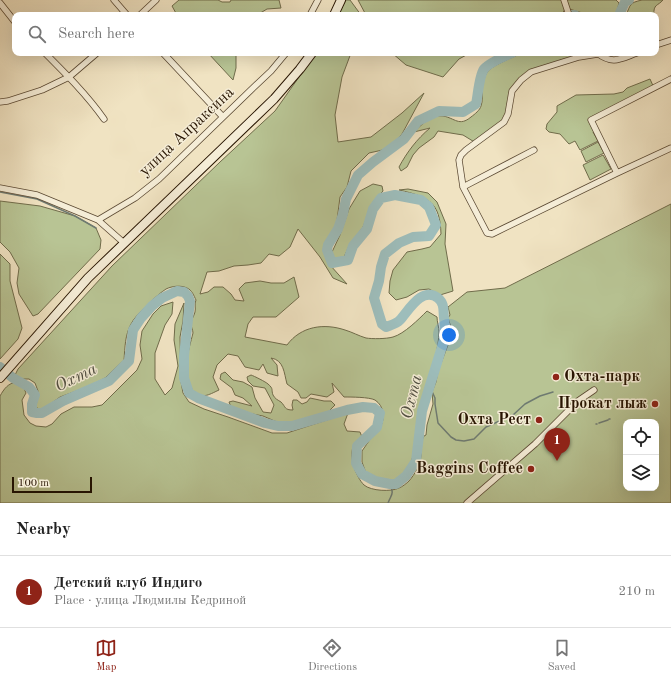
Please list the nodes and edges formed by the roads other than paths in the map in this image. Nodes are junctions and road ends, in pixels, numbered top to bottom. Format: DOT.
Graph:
graph roads {
  1 [pos="114,0"];
  2 [pos="156,0"];
  3 [pos="318,0"];
  4 [pos="341,0"];
  5 [pos="564,0"];
  6 [pos="0,3"];
  7 [pos="124,12"];
  8 [pos="143,12"];
  9 [pos="312,12"];
  10 [pos="335,12"];
  11 [pos="568,12"];
  12 [pos="12,18"];
  13 [pos="671,40"];
  14 [pos="659,44"];
  15 [pos="48,56"];
  16 [pos="94,56"];
  17 [pos="166,56"];
  18 [pos="284,56"];
  19 [pos="310,56"];
  20 [pos="584,56"];
  21 [pos="602,56"];
  22 [pos="629,56"];
  23 [pos="69,77"];
  24 [pos="671,79"];
  25 [pos="0,102"];
  26 [pos="223,117"];
  27 [pos="104,119"];
  28 [pos="671,148"];
  29 [pos="534,150"];
  30 [pos="617,173"];
  31 [pos="463,187"];
  32 [pos="0,188"];
  33 [pos="98,220"];
  34 [pos="124,242"];
  35 [pos="0,378"];
  36 [pos="594,390"];
  37 [pos="467,503"];
  1 -- 7 [label="street"];
  2 -- 8 [label="street"];
  3 -- 9 [label="street"];
  4 -- 10 [label="street"];
  5 -- 11 [label="street"];
  6 -- 12 [label="street"];
  13 -- 14 [label="street"];
  15 -- 23 [label="street"];
  16 -- 23 [label="street"];
  17 -- 26 [label="street"];
  18 -- 26 [label="street, улица Апраксина"];
  19 -- 34 [label="street"];
  20 -- 31 [label="street"];
  21 -- 22 [label="street"];
  23 -- 25 [label="street"];
  23 -- 27 [label="street"];
  24 -- 30 [label="street"];
  26 -- 33 [label="street, улица Апраксина"];
  28 -- 30 [label="street"];
  29 -- 31 [label="street"];
  30 -- 31 [label="street"];
  32 -- 33 [label="street"];
  33 -- 34 [label="street"];
  34 -- 35 [label="street"];
  36 -- 37 [label="street"];
}
